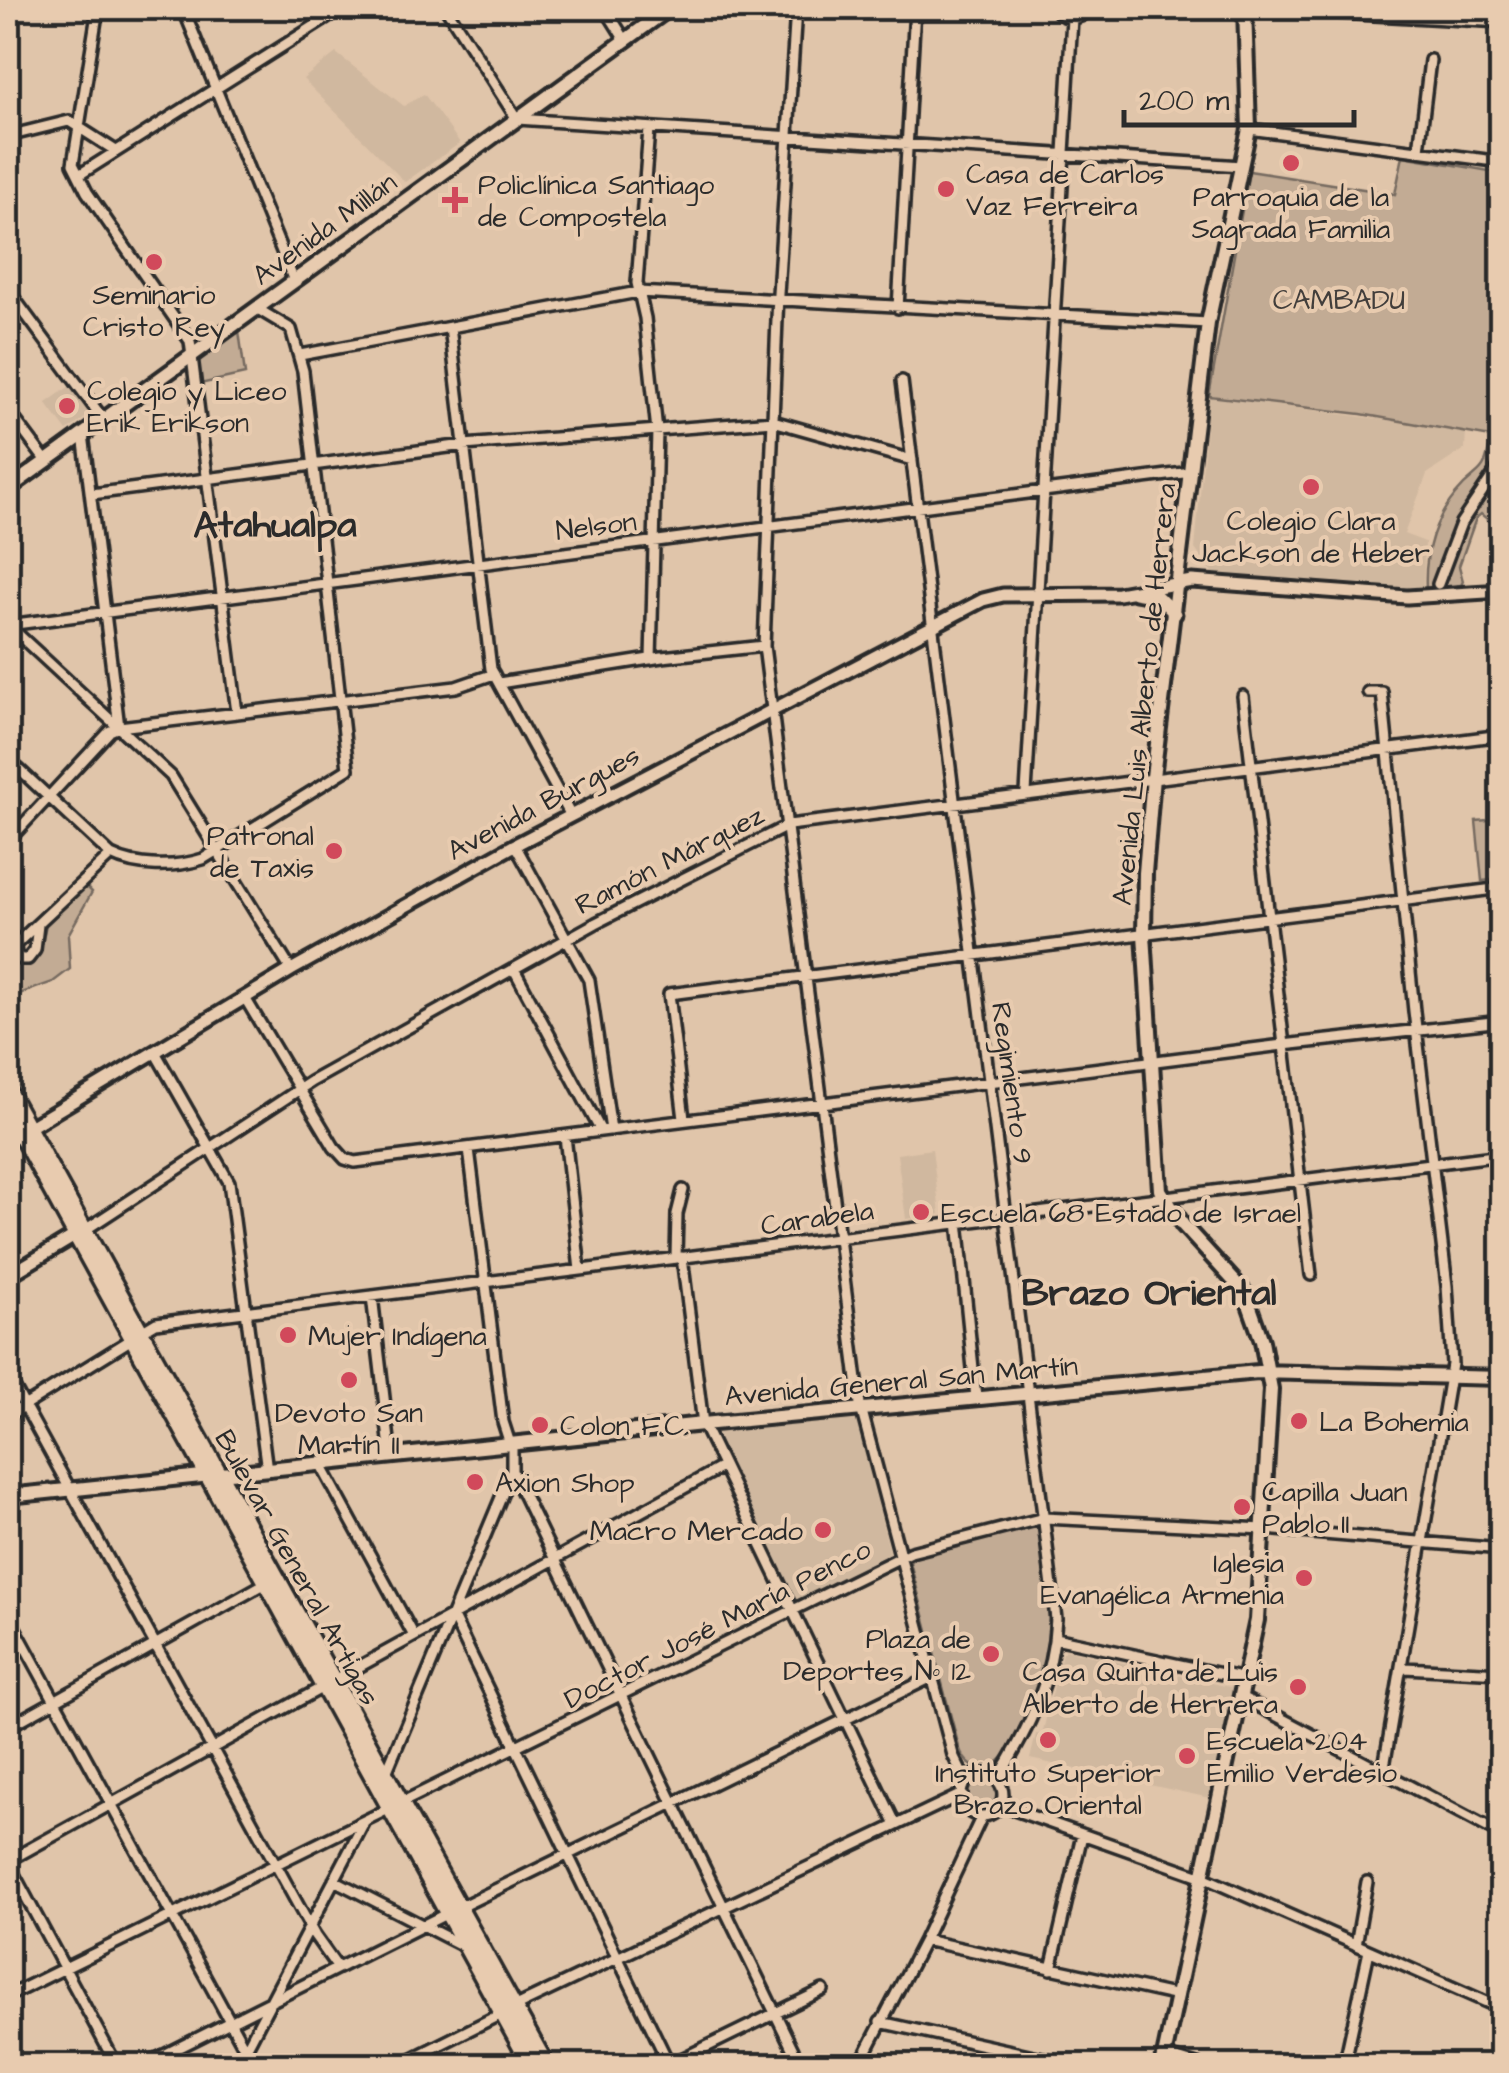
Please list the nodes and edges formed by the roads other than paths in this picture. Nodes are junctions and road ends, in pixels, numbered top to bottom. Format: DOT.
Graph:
graph roads {
  1 [pos="98,8"];
  2 [pos="183,8"];
  3 [pos="313,8"];
  4 [pos="343,8"];
  5 [pos="446,8"];
  6 [pos="605,8"];
  7 [pos="670,8"];
  8 [pos="796,8"];
  9 [pos="915,8"];
  10 [pos="1054,8"];
  11 [pos="1090,8"];
  12 [pos="1245,8"];
  13 [pos="1435,13"];
  14 [pos="1072,18"];
  15 [pos="321,21"];
  16 [pos="1502,22"];
  17 [pos="625,40"];
  18 [pos="1430,60"];
  19 [pos="217,89"];
  20 [pos="517,119"];
  21 [pos="78,125"];
  22 [pos="649,129"];
  23 [pos="1248,129"];
  24 [pos="8,136"];
  25 [pos="788,138"];
  26 [pos="908,144"];
  27 [pos="1419,150"];
  28 [pos="116,151"];
  29 [pos="1064,154"];
  30 [pos="1502,162"];
  31 [pos="1242,166"];
  32 [pos="78,175"];
  33 [pos="294,281"];
  34 [pos="8,290"];
  35 [pos="638,292"];
  36 [pos="778,302"];
  37 [pos="256,308"];
  38 [pos="898,308"];
  39 [pos="1054,316"];
  40 [pos="1208,324"];
  41 [pos="450,327"];
  42 [pos="193,352"];
  43 [pos="300,355"];
  44 [pos="902,381"];
  45 [pos="8,410"];
  46 [pos="103,419"];
  47 [pos="773,421"];
  48 [pos="657,431"];
  49 [pos="83,434"];
  50 [pos="464,445"];
  51 [pos="912,460"];
  52 [pos="46,461"];
  53 [pos="1502,462"];
  54 [pos="314,465"];
  55 [pos="1191,472"];
  56 [pos="208,479"];
  57 [pos="8,489"];
  58 [pos="1044,490"];
  59 [pos="92,494"];
  60 [pos="1502,502"];
  61 [pos="918,506"];
  62 [pos="768,525"];
  63 [pos="653,540"];
  64 [pos="1502,557"];
  65 [pos="478,563"];
  66 [pos="1179,582"];
  67 [pos="327,583"];
  68 [pos="1438,584"];
  69 [pos="1502,590"];
  70 [pos="1131,592"];
  71 [pos="1038,594"];
  72 [pos="222,596"];
  73 [pos="106,611"];
  74 [pos="1175,614"];
  75 [pos="8,625"];
  76 [pos="932,626"];
  77 [pos="764,646"];
  78 [pos="650,659"];
  79 [pos="496,678"];
  80 [pos="1368,692"];
  81 [pos="1243,696"];
  82 [pos="341,700"];
  83 [pos="772,708"];
  84 [pos="237,713"];
  85 [pos="119,727"];
  86 [pos="1502,734"];
  87 [pos="1388,750"];
  88 [pos="8,759"];
  89 [pos="1250,766"];
  90 [pos="1153,776"];
  91 [pos="1026,793"];
  92 [pos="49,797"];
  93 [pos="954,803"];
  94 [pos="570,814"];
  95 [pos="789,825"];
  96 [pos="8,841"];
  97 [pos="514,845"];
  98 [pos="217,851"];
  99 [pos="112,854"];
  100 [pos="1502,888"];
  101 [pos="1405,900"];
  102 [pos="1267,917"];
  103 [pos="38,926"];
  104 [pos="1144,934"];
  105 [pos="566,939"];
  106 [pos="972,955"];
  107 [pos="514,969"];
  108 [pos="291,970"];
  109 [pos="808,974"];
  110 [pos="245,998"];
  111 [pos="1502,1021"];
  112 [pos="1416,1030"];
  113 [pos="1283,1045"];
  114 [pos="155,1052"];
  115 [pos="1150,1062"];
  116 [pos="991,1084"];
  117 [pos="300,1089"];
  118 [pos="8,1091"];
  119 [pos="824,1104"];
  120 [pos="8,1112"];
  121 [pos="684,1119"];
  122 [pos="606,1130"];
  123 [pos="18,1133"];
  124 [pos="565,1136"];
  125 [pos="212,1146"];
  126 [pos="469,1149"];
  127 [pos="1502,1156"];
  128 [pos="1433,1164"];
  129 [pos="1300,1180"];
  130 [pos="683,1190"];
  131 [pos="1163,1196"];
  132 [pos="1008,1216"];
  133 [pos="958,1221"];
  134 [pos="80,1233"];
  135 [pos="841,1236"];
  136 [pos="679,1258"];
  137 [pos="580,1270"];
  138 [pos="1312,1275"];
  139 [pos="8,1276"];
  140 [pos="486,1281"];
  141 [pos="372,1296"];
  142 [pos="246,1312"];
  143 [pos="136,1336"];
  144 [pos="1270,1372"];
  145 [pos="8,1376"];
  146 [pos="1451,1378"];
  147 [pos="1502,1378"];
  148 [pos="1029,1393"];
  149 [pos="976,1398"];
  150 [pos="24,1406"];
  151 [pos="862,1410"];
  152 [pos="8,1416"];
  153 [pos="704,1424"];
  154 [pos="510,1444"];
  155 [pos="392,1457"];
  156 [pos="322,1465"];
  157 [pos="722,1467"];
  158 [pos="267,1470"];
  159 [pos="512,1470"];
  160 [pos="214,1476"];
  161 [pos="70,1490"];
  162 [pos="8,1496"];
  163 [pos="1044,1518"];
  164 [pos="1264,1529"];
  165 [pos="1424,1542"];
  166 [pos="1502,1549"];
  167 [pos="900,1556"];
  168 [pos="555,1559"];
  169 [pos="266,1583"];
  170 [pos="792,1611"];
  171 [pos="8,1615"];
  172 [pos="452,1615"];
  173 [pos="414,1636"];
  174 [pos="1055,1638"];
  175 [pos="156,1644"];
  176 [pos="1404,1668"];
  177 [pos="1502,1674"];
  178 [pos="932,1676"];
  179 [pos="1245,1679"];
  180 [pos="328,1684"];
  181 [pos="622,1696"];
  182 [pos="1241,1697"];
  183 [pos="54,1702"];
  184 [pos="844,1720"];
  185 [pos="8,1726"];
  186 [pos="213,1748"];
  187 [pos="517,1748"];
  188 [pos="1384,1773"];
  189 [pos="385,1776"];
  190 [pos="997,1780"];
  191 [pos="966,1782"];
  192 [pos="962,1794"];
  193 [pos="674,1803"];
  194 [pos="1000,1805"];
  195 [pos="110,1806"];
  196 [pos="395,1806"];
  197 [pos="982,1816"];
  198 [pos="365,1821"];
  199 [pos="895,1823"];
  200 [pos="1082,1835"];
  201 [pos="1502,1835"];
  202 [pos="568,1854"];
  203 [pos="8,1862"];
  204 [pos="277,1864"];
  205 [pos="1203,1877"];
  206 [pos="334,1880"];
  207 [pos="1367,1882"];
  208 [pos="724,1906"];
  209 [pos="453,1910"];
  210 [pos="171,1918"];
  211 [pos="310,1925"];
  212 [pos="421,1926"];
  213 [pos="924,1940"];
  214 [pos="1356,1946"];
  215 [pos="468,1948"];
  216 [pos="1369,1951"];
  217 [pos="618,1958"];
  218 [pos="338,1967"];
  219 [pos="65,1970"];
  220 [pos="1051,1970"];
  221 [pos="824,1990"];
  222 [pos="8,1996"];
  223 [pos="1178,1996"];
  224 [pos="271,2000"];
  225 [pos="1502,2008"];
  226 [pos="509,2010"];
  227 [pos="776,2013"];
  228 [pos="230,2021"];
  229 [pos="880,2022"];
  230 [pos="245,2049"];
  231 [pos="794,2052"];
  232 [pos="1163,2060"];
  233 [pos="669,2065"];
  234 [pos="117,2066"];
  235 [pos="142,2066"];
  236 [pos="236,2066"];
  237 [pos="397,2066"];
  238 [pos="531,2066"];
  239 [pos="547,2066"];
  240 [pos="859,2066"];
  241 [pos="1078,2066"];
  242 [pos="1200,2066"];
  243 [pos="1344,2066"];
  1 -- 21 [label="street"];
  2 -- 19 [label="street"];
  3 -- 15 [label="street"];
  4 -- 15 [label="street"];
  5 -- 20 [label="street"];
  6 -- 17 [label="street"];
  7 -- 17 [label="main road, Avenida Millán"];
  8 -- 25 [label="street"];
  9 -- 26 [label="street"];
  10 -- 14 [label="street"];
  11 -- 14 [label="street"];
  12 -- 13 [label="street"];
  12 -- 23 [label="main road, Avenida Luis Alberto de Herrera"];
  13 -- 16 [label="street"];
  14 -- 29 [label="street"];
  15 -- 19 [label="street"];
  17 -- 20 [label="main road, Avenida Millán"];
  18 -- 27 [label="street"];
  19 -- 28 [label="street"];
  19 -- 33 [label="street"];
  20 -- 22 [label="street"];
  20 -- 33 [label="main road, Avenida Millán"];
  21 -- 24 [label="street"];
  21 -- 28 [label="street"];
  21 -- 32 [label="street"];
  22 -- 25 [label="street"];
  22 -- 35 [label="street"];
  23 -- 27 [label="street"];
  23 -- 31 [label="main road, Avenida Luis Alberto de Herrera"];
  25 -- 26 [label="street"];
  25 -- 36 [label="street"];
  26 -- 29 [label="street"];
  26 -- 38 [label="street"];
  27 -- 30 [label="street"];
  28 -- 32 [label="street"];
  29 -- 31 [label="street"];
  29 -- 39 [label="street"];
  31 -- 40 [label="main road, Avenida Luis Alberto de Herrera"];
  32 -- 42 [label="street"];
  33 -- 37 [label="main road, Avenida Millán"];
  34 -- 46 [label="street"];
  35 -- 36 [label="street"];
  35 -- 41 [label="street"];
  35 -- 48 [label="street"];
  36 -- 38 [label="street"];
  36 -- 47 [label="street"];
  37 -- 42 [label="main road, Avenida Millán"];
  37 -- 43 [label="street"];
  38 -- 39 [label="street"];
  39 -- 40 [label="street"];
  39 -- 58 [label="street"];
  40 -- 55 [label="main road, Avenida Luis Alberto de Herrera"];
  41 -- 43 [label="street"];
  41 -- 50 [label="street"];
  42 -- 46 [label="main road, Avenida Millán"];
  42 -- 56 [label="street"];
  43 -- 54 [label="street"];
  44 -- 51 [label="street, Regimiento 9"];
  45 -- 52 [label="street"];
  46 -- 49 [label="main road, Avenida Millán"];
  47 -- 48 [label="street"];
  47 -- 51 [label="street"];
  47 -- 62 [label="street"];
  48 -- 50 [label="street"];
  48 -- 63 [label="street"];
  49 -- 52 [label="main road, Avenida Millán"];
  49 -- 59 [label="street"];
  50 -- 54 [label="street"];
  50 -- 65 [label="street"];
  51 -- 61 [label="street, Regimiento 9"];
  52 -- 57 [label="main road, Avenida Millán"];
  53 -- 68 [label="street"];
  54 -- 56 [label="street"];
  54 -- 67 [label="street"];
  55 -- 58 [label="street, Nelson"];
  55 -- 66 [label="main road, Avenida Luis Alberto de Herrera"];
  56 -- 59 [label="street"];
  56 -- 72 [label="street"];
  58 -- 61 [label="street, Nelson"];
  58 -- 71 [label="street"];
  59 -- 73 [label="street"];
  60 -- 64 [label="street"];
  61 -- 62 [label="street, Nelson"];
  61 -- 76 [label="street, Regimiento 9"];
  62 -- 63 [label="street, Nelson"];
  62 -- 77 [label="street"];
  63 -- 65 [label="street, Nelson"];
  63 -- 78 [label="street"];
  65 -- 67 [label="street, Nelson"];
  65 -- 79 [label="street"];
  66 -- 69 [label="street, Avenida Burgues"];
  66 -- 70 [label="street, Avenida Burgues"];
  66 -- 74 [label="main road, Avenida Luis Alberto de Herrera"];
  67 -- 72 [label="street, Nelson"];
  67 -- 82 [label="street"];
  70 -- 71 [label="street, Avenida Burgues"];
  70 -- 74 [label="street, Avenida Burgues"];
  71 -- 76 [label="street, Avenida Burgues"];
  71 -- 91 [label="street"];
  72 -- 73 [label="street, Nelson"];
  72 -- 84 [label="street"];
  73 -- 75 [label="street, Nelson"];
  73 -- 85 [label="street"];
  74 -- 90 [label="main road, Avenida Luis Alberto de Herrera"];
  75 -- 85 [label="street"];
  76 -- 83 [label="street, Avenida Burgues"];
  76 -- 93 [label="street, Regimiento 9"];
  77 -- 78 [label="street"];
  77 -- 83 [label="street"];
  78 -- 79 [label="street"];
  79 -- 82 [label="street"];
  79 -- 94 [label="street"];
  80 -- 87 [label="street"];
  81 -- 89 [label="street"];
  82 -- 84 [label="street"];
  82 -- 98 [label="street"];
  83 -- 94 [label="street, Avenida Burgues"];
  83 -- 95 [label="street"];
  84 -- 85 [label="street"];
  85 -- 92 [label="street"];
  85 -- 98 [label="street"];
  86 -- 87 [label="street, Ramón Márquez"];
  87 -- 89 [label="street, Ramón Márquez"];
  87 -- 101 [label="street"];
  88 -- 92 [label="street"];
  89 -- 90 [label="street, Ramón Márquez"];
  89 -- 102 [label="street"];
  90 -- 91 [label="street, Ramón Márquez"];
  90 -- 104 [label="main road, Avenida Luis Alberto de Herrera"];
  91 -- 93 [label="street, Ramón Márquez"];
  92 -- 96 [label="street"];
  92 -- 99 [label="street"];
  93 -- 95 [label="street, Ramón Márquez"];
  93 -- 106 [label="street, Regimiento 9"];
  94 -- 97 [label="street, Avenida Burgues"];
  95 -- 105 [label="street, Ramón Márquez"];
  95 -- 109 [label="street"];
  97 -- 105 [label="street"];
  97 -- 108 [label="street, Avenida Burgues"];
  98 -- 99 [label="street"];
  98 -- 108 [label="street"];
  99 -- 103 [label="street"];
  100 -- 101 [label="street"];
  101 -- 102 [label="street"];
  101 -- 112 [label="street"];
  102 -- 104 [label="street"];
  102 -- 113 [label="street"];
  104 -- 106 [label="street"];
  104 -- 115 [label="main road, Avenida Luis Alberto de Herrera"];
  105 -- 107 [label="street, Ramón Márquez"];
  105 -- 122 [label="street"];
  106 -- 109 [label="street"];
  106 -- 116 [label="street, Regimiento 9"];
  107 -- 117 [label="street, Ramón Márquez"];
  107 -- 122 [label="street"];
  108 -- 110 [label="street, Avenida Burgues"];
  109 -- 119 [label="street"];
  109 -- 121 [label="street"];
  110 -- 114 [label="street, Avenida Burgues"];
  110 -- 117 [label="street"];
  111 -- 112 [label="street"];
  112 -- 113 [label="street"];
  112 -- 128 [label="street"];
  113 -- 115 [label="street"];
  113 -- 129 [label="street"];
  114 -- 123 [label="street, Avenida Burgues"];
  114 -- 125 [label="street"];
  115 -- 116 [label="street"];
  115 -- 131 [label="main road, Avenida Luis Alberto de Herrera"];
  116 -- 119 [label="street"];
  116 -- 132 [label="street, Regimiento 9"];
  117 -- 125 [label="street, Ramón Márquez"];
  117 -- 126 [label="street"];
  118 -- 123 [label="main road, Bulevar General Artigas"];
  119 -- 121 [label="street"];
  119 -- 135 [label="street"];
  120 -- 123 [label="main road, Bulevar General Artigas"];
  121 -- 122 [label="street"];
  122 -- 124 [label="street"];
  123 -- 134 [label="main road, Bulevar General Artigas"];
  124 -- 126 [label="street"];
  124 -- 137 [label="street"];
  125 -- 134 [label="street, Ramón Márquez"];
  125 -- 142 [label="street"];
  126 -- 140 [label="street"];
  127 -- 128 [label="street, Carabela"];
  128 -- 129 [label="street, Carabela"];
  128 -- 146 [label="street"];
  129 -- 131 [label="street, Carabela"];
  129 -- 138 [label="street"];
  130 -- 136 [label="street"];
  131 -- 132 [label="street, Carabela"];
  131 -- 144 [label="main road, Avenida Luis Alberto de Herrera"];
  132 -- 133 [label="street, Carabela"];
  132 -- 148 [label="street, Regimiento 9"];
  133 -- 135 [label="street, Carabela"];
  133 -- 149 [label="street"];
  134 -- 139 [label="street, Ramón Márquez"];
  134 -- 143 [label="main road, Bulevar General Artigas"];
  135 -- 136 [label="street, Carabela"];
  135 -- 151 [label="street"];
  136 -- 137 [label="street, Carabela"];
  136 -- 153 [label="street"];
  137 -- 140 [label="street, Carabela"];
  140 -- 141 [label="street, Carabela"];
  140 -- 154 [label="street"];
  141 -- 142 [label="street, Carabela"];
  141 -- 155 [label="street"];
  142 -- 143 [label="street, Carabela"];
  142 -- 158 [label="street"];
  143 -- 150 [label="street, Carabela"];
  143 -- 160 [label="main road, Bulevar General Artigas"];
  144 -- 146 [label="main road, Avenida General San Martín"];
  144 -- 148 [label="main road, Avenida General San Martín"];
  144 -- 164 [label="main road, Avenida Luis Alberto de Herrera"];
  145 -- 150 [label="street"];
  146 -- 147 [label="main road, Avenida General San Martín"];
  146 -- 165 [label="street"];
  148 -- 149 [label="main road, Avenida General San Martín"];
  148 -- 163 [label="street, Regimiento 9"];
  149 -- 151 [label="main road, Avenida General San Martín"];
  150 -- 152 [label="street, Carabela"];
  150 -- 161 [label="street"];
  151 -- 153 [label="main road, Avenida General San Martín"];
  151 -- 167 [label="street"];
  153 -- 154 [label="main road, Avenida General San Martín"];
  153 -- 157 [label="street"];
  154 -- 155 [label="main road, Avenida General San Martín"];
  154 -- 159 [label="street"];
  155 -- 156 [label="main road, Avenida General San Martín"];
  156 -- 158 [label="main road, Avenida General San Martín"];
  156 -- 173 [label="street"];
  157 -- 168 [label="street"];
  157 -- 170 [label="street"];
  158 -- 160 [label="main road, Avenida General San Martín"];
  159 -- 168 [label="street"];
  159 -- 172 [label="street"];
  160 -- 161 [label="main road, Avenida General San Martín"];
  160 -- 169 [label="main road, Bulevar General Artigas"];
  160 -- 180 [label="main road, Bulevar General Artigas"];
  161 -- 162 [label="main road, Avenida General San Martín"];
  161 -- 175 [label="street"];
  163 -- 164 [label="street, Doctor José María Penco"];
  163 -- 167 [label="street, Doctor José María Penco"];
  163 -- 174 [label="street, Regimiento 9"];
  164 -- 165 [label="street, Doctor José María Penco"];
  164 -- 179 [label="main road, Avenida Luis Alberto de Herrera"];
  165 -- 166 [label="street, Doctor José María Penco"];
  165 -- 176 [label="street"];
  167 -- 170 [label="street, Doctor José María Penco"];
  167 -- 178 [label="street"];
  168 -- 172 [label="street"];
  168 -- 181 [label="street"];
  169 -- 175 [label="street"];
  169 -- 180 [label="main road, Bulevar General Artigas"];
  170 -- 181 [label="street, Doctor José María Penco"];
  170 -- 184 [label="street"];
  171 -- 183 [label="street"];
  172 -- 173 [label="street"];
  172 -- 187 [label="street"];
  172 -- 189 [label="street"];
  173 -- 180 [label="street"];
  174 -- 179 [label="street"];
  174 -- 190 [label="street, Regimiento 9"];
  175 -- 183 [label="street"];
  175 -- 186 [label="street"];
  176 -- 177 [label="street"];
  176 -- 188 [label="street"];
  178 -- 184 [label="street"];
  178 -- 191 [label="street"];
  179 -- 182 [label="main road, Avenida Luis Alberto de Herrera"];
  180 -- 186 [label="street"];
  180 -- 189 [label="main road, Bulevar General Artigas"];
  180 -- 196 [label="main road, Bulevar General Artigas"];
  181 -- 187 [label="street, Doctor José María Penco"];
  181 -- 193 [label="street"];
  182 -- 188 [label="street"];
  182 -- 205 [label="main road, Avenida Luis Alberto de Herrera"];
  183 -- 185 [label="street"];
  183 -- 195 [label="street"];
  184 -- 193 [label="street"];
  184 -- 199 [label="street"];
  186 -- 195 [label="street"];
  186 -- 204 [label="street"];
  187 -- 196 [label="street, Doctor José María Penco"];
  187 -- 202 [label="street"];
  188 -- 201 [label="street"];
  189 -- 196 [label="main road, Bulevar General Artigas"];
  190 -- 191 [label="street"];
  190 -- 194 [label="street"];
  191 -- 192 [label="street"];
  192 -- 197 [label="street"];
  192 -- 199 [label="street"];
  193 -- 202 [label="street"];
  193 -- 208 [label="street"];
  194 -- 197 [label="street"];
  194 -- 200 [label="street"];
  195 -- 203 [label="street"];
  195 -- 210 [label="street"];
  196 -- 198 [label="street, Doctor José María Penco"];
  196 -- 209 [label="main road, Bulevar General Artigas"];
  197 -- 213 [label="street"];
  198 -- 204 [label="street, Doctor José María Penco"];
  198 -- 206 [label="street"];
  199 -- 208 [label="street"];
  200 -- 205 [label="street"];
  200 -- 220 [label="street"];
  202 -- 209 [label="street"];
  202 -- 217 [label="street"];
  203 -- 219 [label="street"];
  204 -- 210 [label="street, Doctor José María Penco"];
  204 -- 211 [label="street"];
  205 -- 214 [label="street"];
  205 -- 223 [label="main road, Avenida Luis Alberto de Herrera"];
  206 -- 211 [label="street"];
  206 -- 212 [label="street"];
  207 -- 214 [label="street"];
  208 -- 217 [label="street"];
  208 -- 227 [label="street"];
  209 -- 212 [label="street"];
  209 -- 215 [label="main road, Bulevar General Artigas"];
  209 -- 226 [label="main road, Bulevar General Artigas"];
  210 -- 219 [label="street, Doctor José María Penco"];
  210 -- 228 [label="street"];
  211 -- 218 [label="street"];
  211 -- 224 [label="street"];
  212 -- 215 [label="street"];
  212 -- 218 [label="street"];
  213 -- 220 [label="street"];
  213 -- 229 [label="street"];
  214 -- 216 [label="street"];
  215 -- 226 [label="main road, Bulevar General Artigas"];
  216 -- 225 [label="street"];
  216 -- 243 [label="street"];
  217 -- 226 [label="street"];
  217 -- 233 [label="street"];
  218 -- 224 [label="street"];
  219 -- 222 [label="street, Doctor José María Penco"];
  219 -- 234 [label="street"];
  220 -- 223 [label="street"];
  221 -- 227 [label="street"];
  223 -- 232 [label="main road, Avenida Luis Alberto de Herrera"];
  224 -- 228 [label="street"];
  224 -- 230 [label="street"];
  226 -- 237 [label="street"];
  226 -- 238 [label="main road, Bulevar General Artigas"];
  226 -- 239 [label="main road, Bulevar General Artigas"];
  227 -- 231 [label="street"];
  227 -- 233 [label="street"];
  228 -- 230 [label="street"];
  228 -- 235 [label="street"];
  229 -- 240 [label="street"];
  229 -- 241 [label="street"];
  230 -- 236 [label="street"];
  232 -- 242 [label="street"];
}
